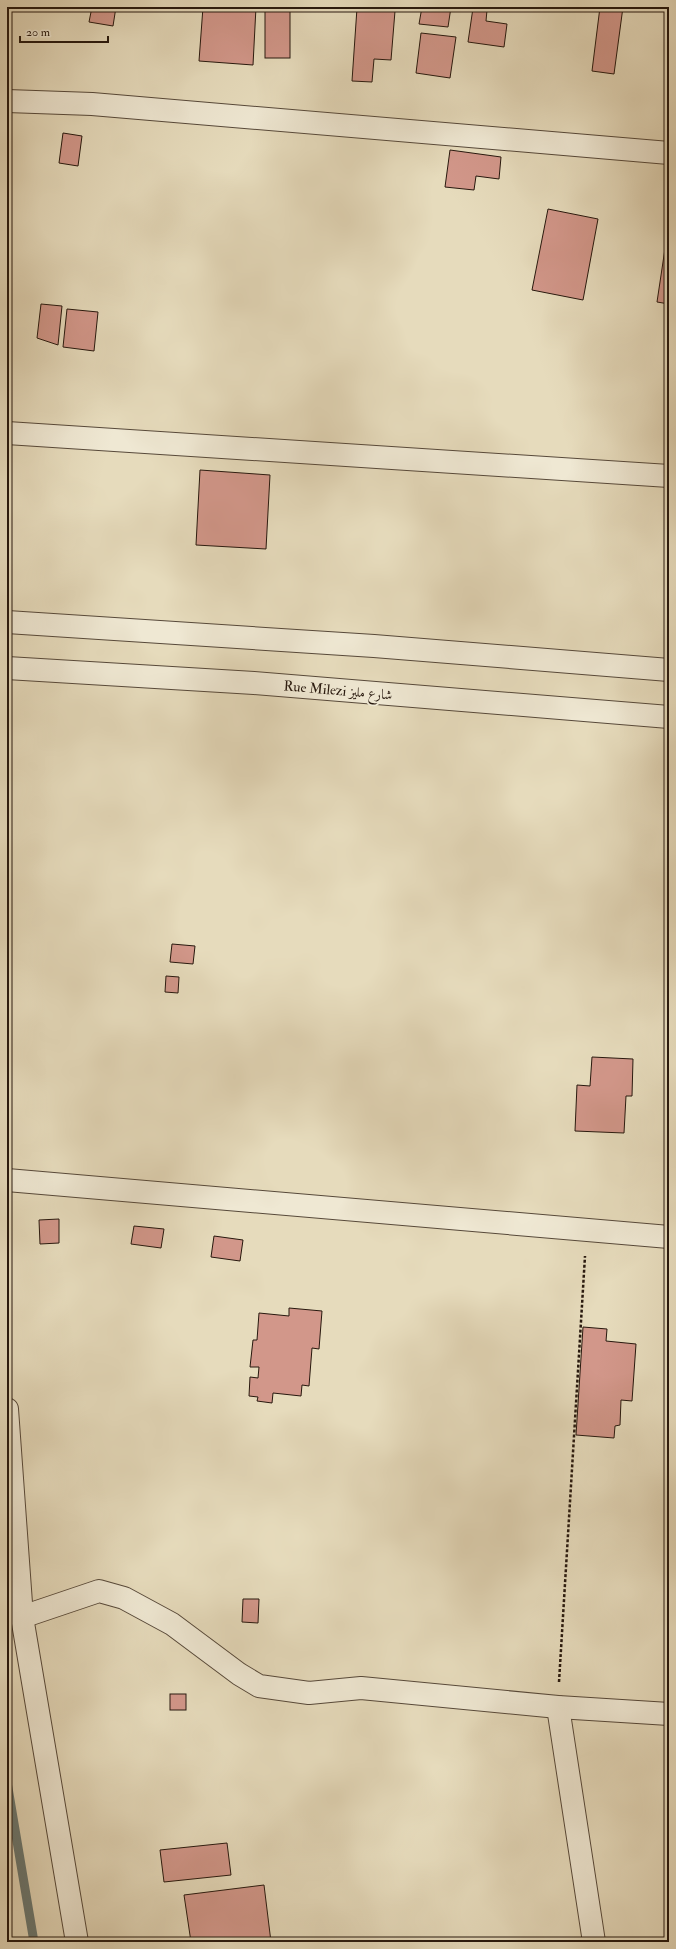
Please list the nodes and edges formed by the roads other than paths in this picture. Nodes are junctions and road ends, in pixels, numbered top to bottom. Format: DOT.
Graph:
graph roads {
  1 [pos="7,101"];
  2 [pos="669,153"];
  3 [pos="7,433"];
  4 [pos="669,476"];
  5 [pos="7,622"];
  6 [pos="7,668"];
  7 [pos="669,670"];
  8 [pos="669,717"];
  9 [pos="7,1180"];
  10 [pos="669,1237"];
  11 [pos="7,1409"];
  12 [pos="22,1617"];
  13 [pos="558,1707"];
  14 [pos="669,1714"];
  15 [pos="77,1942"];
  16 [pos="594,1942"];
  1 -- 2 [label="street"];
  3 -- 4 [label="street"];
  5 -- 7 [label="street"];
  6 -- 8 [label="street, Rue Milezi شارع مليز"];
  9 -- 10 [label="street"];
  11 -- 12 [label="street"];
  12 -- 13 [label="street"];
  12 -- 15 [label="street"];
  13 -- 14 [label="street"];
  13 -- 16 [label="street"];
}
